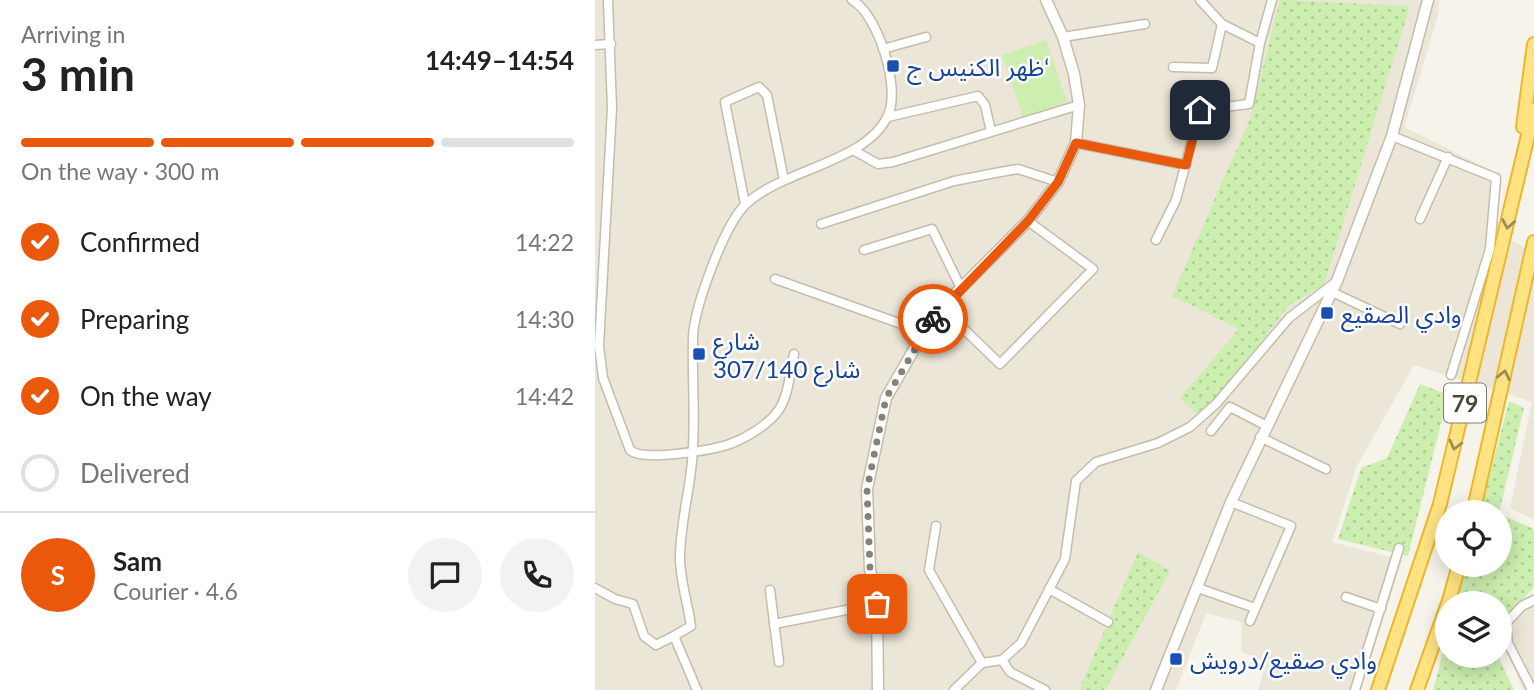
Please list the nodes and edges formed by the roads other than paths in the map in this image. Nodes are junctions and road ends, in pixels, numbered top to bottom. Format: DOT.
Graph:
graph roads {
  1 [pos="608,0"];
  2 [pos="852,0"];
  3 [pos="1046,0"];
  4 [pos="1200,0"];
  5 [pos="1272,0"];
  6 [pos="1428,0"];
  7 [pos="1145,24"];
  8 [pos="1222,24"];
  9 [pos="926,37"];
  10 [pos="1063,37"];
  11 [pos="1260,43"];
  12 [pos="611,44"];
  13 [pos="1534,44"];
  14 [pos="595,45"];
  15 [pos="883,49"];
  16 [pos="1173,67"];
  17 [pos="1079,105"];
  18 [pos="1534,110"];
  19 [pos="888,117"];
  20 [pos="991,131"];
  21 [pos="1392,136"];
  22 [pos="1076,143"];
  23 [pos="853,150"];
  24 [pos="1448,157"];
  25 [pos="1186,165"];
  26 [pos="785,180"];
  27 [pos="1058,182"];
  28 [pos="1515,182"];
  29 [pos="745,204"];
  30 [pos="1420,219"];
  31 [pos="1028,221"];
  32 [pos="821,224"];
  33 [pos="1156,240"];
  34 [pos="1534,242"];
  35 [pos="864,250"];
  36 [pos="775,279"];
  37 [pos="1337,281"];
  38 [pos="961,288"];
  39 [pos="1332,292"];
  40 [pos="942,308"];
  41 [pos="1400,324"];
  42 [pos="924,332"];
  43 [pos="597,346"];
  44 [pos="794,354"];
  45 [pos="1451,375"];
  46 [pos="1265,425"];
  47 [pos="1212,431"];
  48 [pos="1260,437"];
  49 [pos="693,449"];
  50 [pos="1326,469"];
  51 [pos="1476,500"];
  52 [pos="1231,502"];
  53 [pos="936,526"];
  54 [pos="1399,548"];
  55 [pos="595,588"];
  56 [pos="1198,588"];
  57 [pos="1049,589"];
  58 [pos="769,590"];
  59 [pos="1346,597"];
  60 [pos="1534,600"];
  61 [pos="877,604"];
  62 [pos="1255,608"];
  63 [pos="1381,609"];
  64 [pos="1250,621"];
  65 [pos="1108,622"];
  66 [pos="774,624"];
  67 [pos="674,636"];
  68 [pos="1435,641"];
  69 [pos="1002,660"];
  70 [pos="779,662"];
  71 [pos="982,663"];
  72 [pos="697,690"];
  73 [pos="878,690"];
  74 [pos="954,690"];
  75 [pos="1045,690"];
  76 [pos="1156,690"];
  77 [pos="1355,690"];
  78 [pos="1378,690"];
  79 [pos="1417,690"];
  80 [pos="1532,690"];
  1 -- 12 [label="street"];
  2 -- 15 [label="street"];
  3 -- 10 [label="street"];
  4 -- 8 [label="street"];
  5 -- 11 [label="street"];
  6 -- 21 [label="street"];
  7 -- 10 [label="street"];
  8 -- 11 [label="street"];
  8 -- 16 [label="street"];
  9 -- 15 [label="street"];
  10 -- 17 [label="street"];
  11 -- 25 [label="street"];
  12 -- 14 [label="street"];
  12 -- 43 [label="street"];
  13 -- 28 [label="highway"];
  15 -- 19 [label="street"];
  17 -- 20 [label="street"];
  17 -- 22 [label="street"];
  18 -- 28 [label="highway, 79"];
  19 -- 20 [label="street"];
  19 -- 23 [label="street"];
  20 -- 23 [label="street"];
  21 -- 24 [label="street"];
  21 -- 37 [label="street"];
  22 -- 25 [label="street"];
  22 -- 27 [label="street"];
  23 -- 26 [label="street"];
  24 -- 30 [label="street"];
  24 -- 45 [label="street"];
  25 -- 33 [label="street"];
  26 -- 29 [label="street"];
  26 -- 29 [label="street"];
  27 -- 31 [label="street"];
  27 -- 32 [label="street"];
  28 -- 78 [label="highway, 79, one-way"];
  29 -- 49 [label="street"];
  31 -- 38 [label="street"];
  31 -- 40 [label="street"];
  51 -- 34 [label="highway, 79, one-way"];
  35 -- 38 [label="street"];
  36 -- 42 [label="street"];
  37 -- 39 [label="street"];
  37 -- 57 [label="street"];
  38 -- 40 [label="street"];
  39 -- 41 [label="street"];
  39 -- 46 [label="street"];
  40 -- 42 [label="street"];
  42 -- 61 [label="street"];
  43 -- 49 [label="street"];
  44 -- 49 [label="street"];
  46 -- 47 [label="street"];
  46 -- 48 [label="street"];
  48 -- 50 [label="street"];
  48 -- 52 [label="street"];
  49 -- 67 [label="street"];
  52 -- 56 [label="street"];
  52 -- 62 [label="street"];
  53 -- 71 [label="street"];
  54 -- 63 [label="street"];
  55 -- 67 [label="street"];
  56 -- 62 [label="street"];
  56 -- 76 [label="street"];
  57 -- 65 [label="street"];
  57 -- 69 [label="street"];
  58 -- 66 [label="street"];
  59 -- 63 [label="street"];
  60 -- 80 [label="street"];
  61 -- 66 [label="street"];
  61 -- 73 [label="street"];
  62 -- 64 [label="street"];
  63 -- 77 [label="street"];
  66 -- 70 [label="street"];
  67 -- 72 [label="street"];
  68 -- 79 [label="highway"];
  69 -- 71 [label="street"];
  69 -- 75 [label="street"];
  71 -- 74 [label="street"];
}
